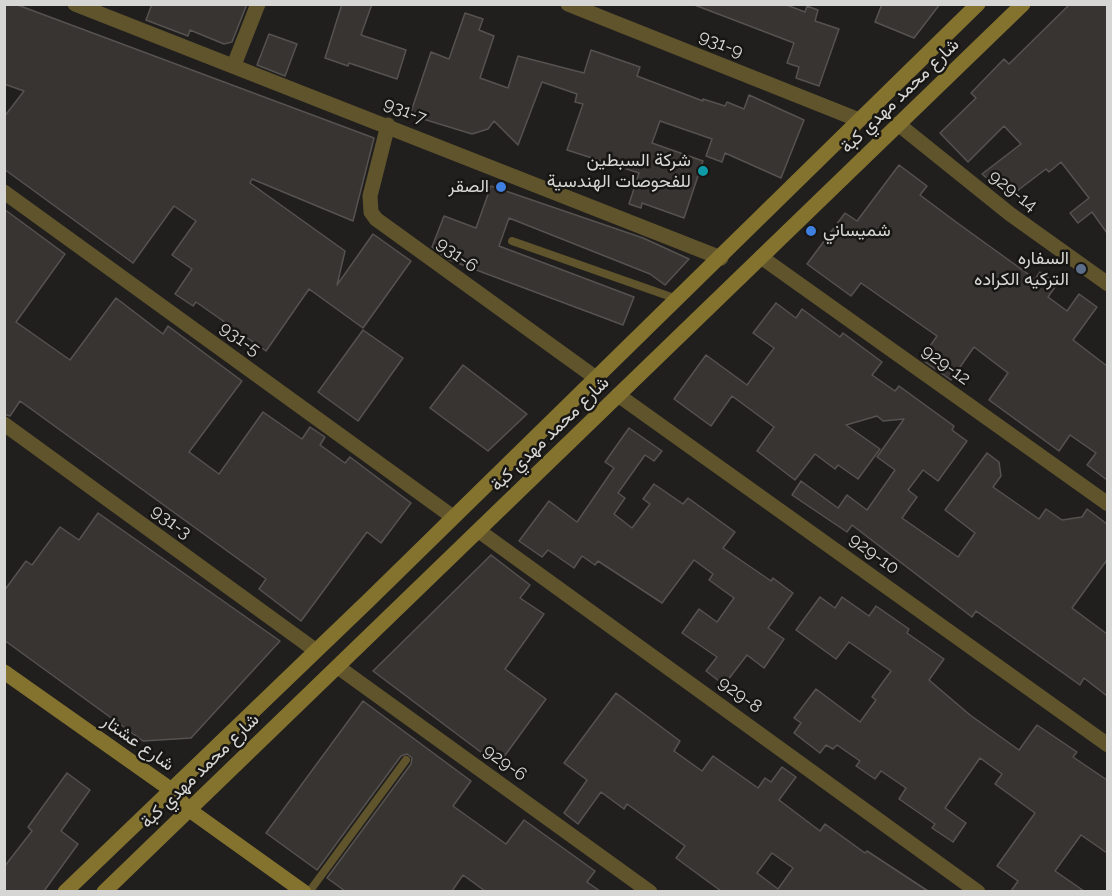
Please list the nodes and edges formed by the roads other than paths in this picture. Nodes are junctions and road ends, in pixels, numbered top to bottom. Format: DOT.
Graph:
graph roads {
  1 [pos="75,4"];
  2 [pos="258,4"];
  3 [pos="568,4"];
  4 [pos="978,4"];
  5 [pos="1023,4"];
  6 [pos="234,65"];
  7 [pos="859,120"];
  8 [pos="898,124"];
  9 [pos="388,125"];
  10 [pos="4,192"];
  11 [pos="788,193"];
  12 [pos="802,218"];
  13 [pos="512,241"];
  14 [pos="761,257"];
  15 [pos="721,258"];
  16 [pos="1107,284"];
  17 [pos="677,300"];
  18 [pos="596,378"];
  19 [pos="618,395"];
  20 [pos="4,424"];
  21 [pos="1107,504"];
  22 [pos="453,517"];
  23 [pos="478,531"];
  24 [pos="369,600"];
  25 [pos="388,618"];
  26 [pos="315,650"];
  27 [pos="338,666"];
  28 [pos="4,672"];
  29 [pos="1107,745"];
  30 [pos="406,760"];
  31 [pos="170,789"];
  32 [pos="188,809"];
  33 [pos="65,891"];
  34 [pos="104,891"];
  35 [pos="304,891"];
  36 [pos="309,891"];
  37 [pos="650,891"];
  38 [pos="978,891"];
  1 -- 6 [label="street, 931-7"];
  2 -- 6 [label="street"];
  3 -- 7 [label="street, 931-9"];
  4 -- 7 [label="street, شارع محمد مهدي كبة"];
  5 -- 8 [label="street, شارع محمد مهدي كبة"];
  6 -- 9 [label="street, 931-7"];
  7 -- 11 [label="street, شارع محمد مهدي كبة"];
  8 -- 12 [label="street, شارع محمد مهدي كبة"];
  8 -- 16 [label="street, 929-14"];
  9 -- 15 [label="street, 931-7"];
  9 -- 18 [label="street, 931-6"];
  10 -- 22 [label="street, 931-5"];
  11 -- 12 [label="street"];
  11 -- 15 [label="street, شارع محمد مهدي كبة"];
  12 -- 14 [label="street, شارع محمد مهدي كبة"];
  13 -- 17 [label="lane"];
  14 -- 19 [label="street, شارع محمد مهدي كبة"];
  14 -- 21 [label="street, 929-12"];
  15 -- 17 [label="street, شارع محمد مهدي كبة"];
  17 -- 18 [label="street, شارع محمد مهدي كبة"];
  18 -- 22 [label="street, شارع محمد مهدي كبة"];
  19 -- 23 [label="street, شارع محمد مهدي كبة"];
  19 -- 29 [label="street, 929-10"];
  20 -- 26 [label="street, 931-3"];
  22 -- 24 [label="street, شارع محمد مهدي كبة"];
  23 -- 25 [label="street, شارع محمد مهدي كبة"];
  23 -- 38 [label="street, 929-8"];
  24 -- 25 [label="street"];
  24 -- 26 [label="street, شارع محمد مهدي كبة"];
  25 -- 27 [label="street, شارع محمد مهدي كبة"];
  26 -- 31 [label="street, شارع محمد مهدي كبة"];
  27 -- 32 [label="street, شارع محمد مهدي كبة"];
  27 -- 37 [label="street, 929-6"];
  28 -- 31 [label="street, شارع عشتار"];
  30 -- 36 [label="lane"];
  31 -- 32 [label="street, شارع عشتار"];
  31 -- 33 [label="street, شارع محمد مهدي كبة"];
  32 -- 34 [label="street, شارع محمد مهدي كبة"];
  32 -- 35 [label="street, شارع عشتار"];
}
